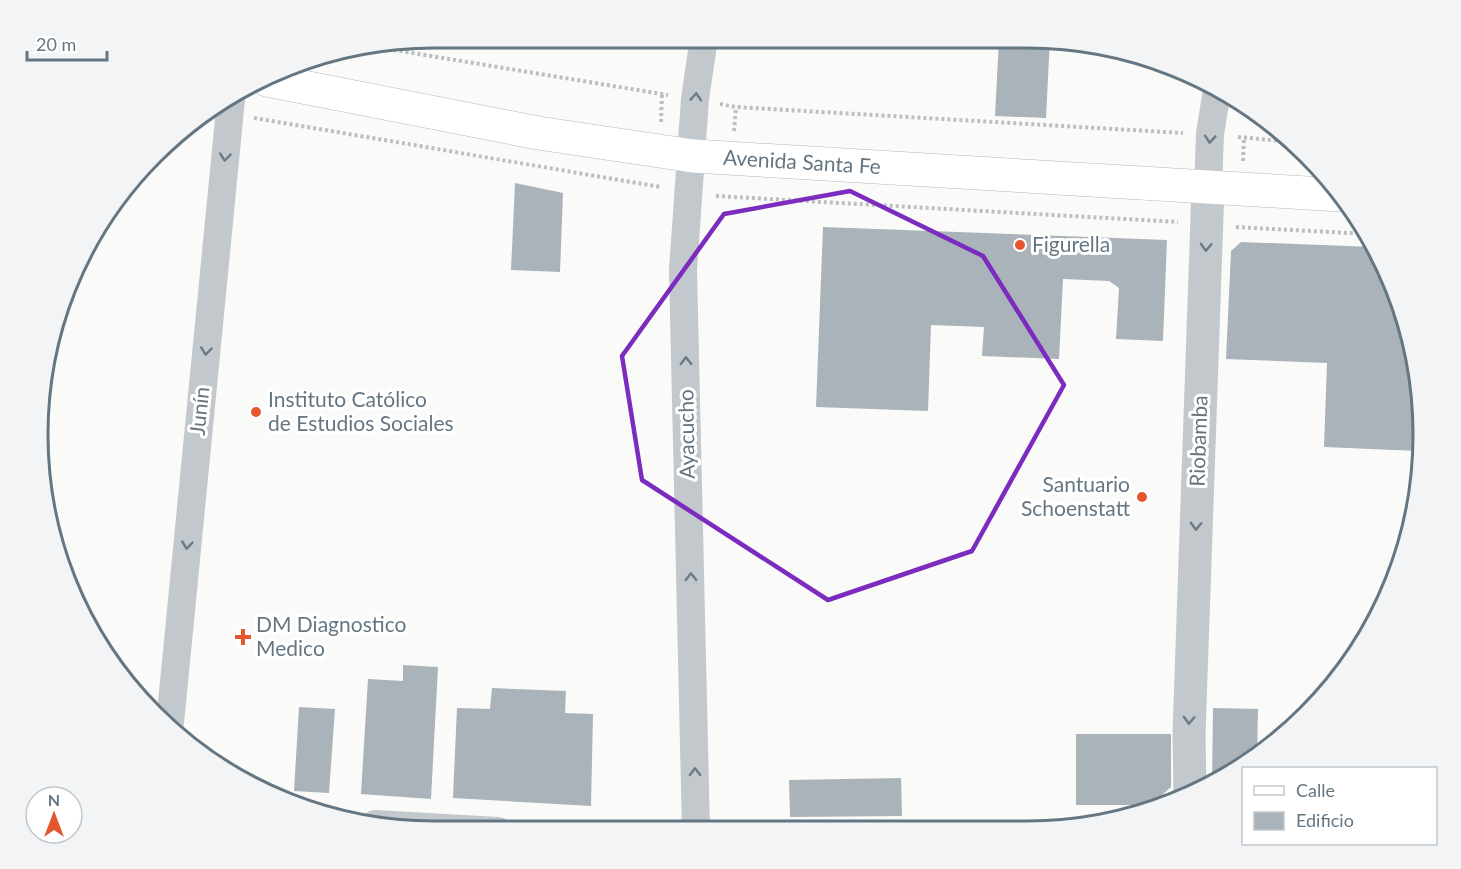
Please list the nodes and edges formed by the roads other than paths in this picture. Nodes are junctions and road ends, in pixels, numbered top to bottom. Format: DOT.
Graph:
graph roads {
  1 [pos="703,48"];
  2 [pos="277,82"];
  3 [pos="1216,98"];
  4 [pos="230,107"];
  5 [pos="693,156"];
  6 [pos="1208,188"];
  7 [pos="1329,194"];
  8 [pos="171,717"];
  9 [pos="1190,784"];
  10 [pos="696,821"];
  5 -- 1 [label="street, Ayacucho, one-way"];
  2 -- 5 [label="main road, Avenida Santa Fe"];
  3 -- 6 [label="street, Riobamba, one-way"];
  4 -- 8 [label="street, Junín, one-way"];
  5 -- 6 [label="main road, Avenida Santa Fe"];
  10 -- 5 [label="street, Ayacucho, one-way"];
  6 -- 7 [label="main road, Avenida Santa Fe"];
  6 -- 9 [label="street, Riobamba, one-way"];
}
